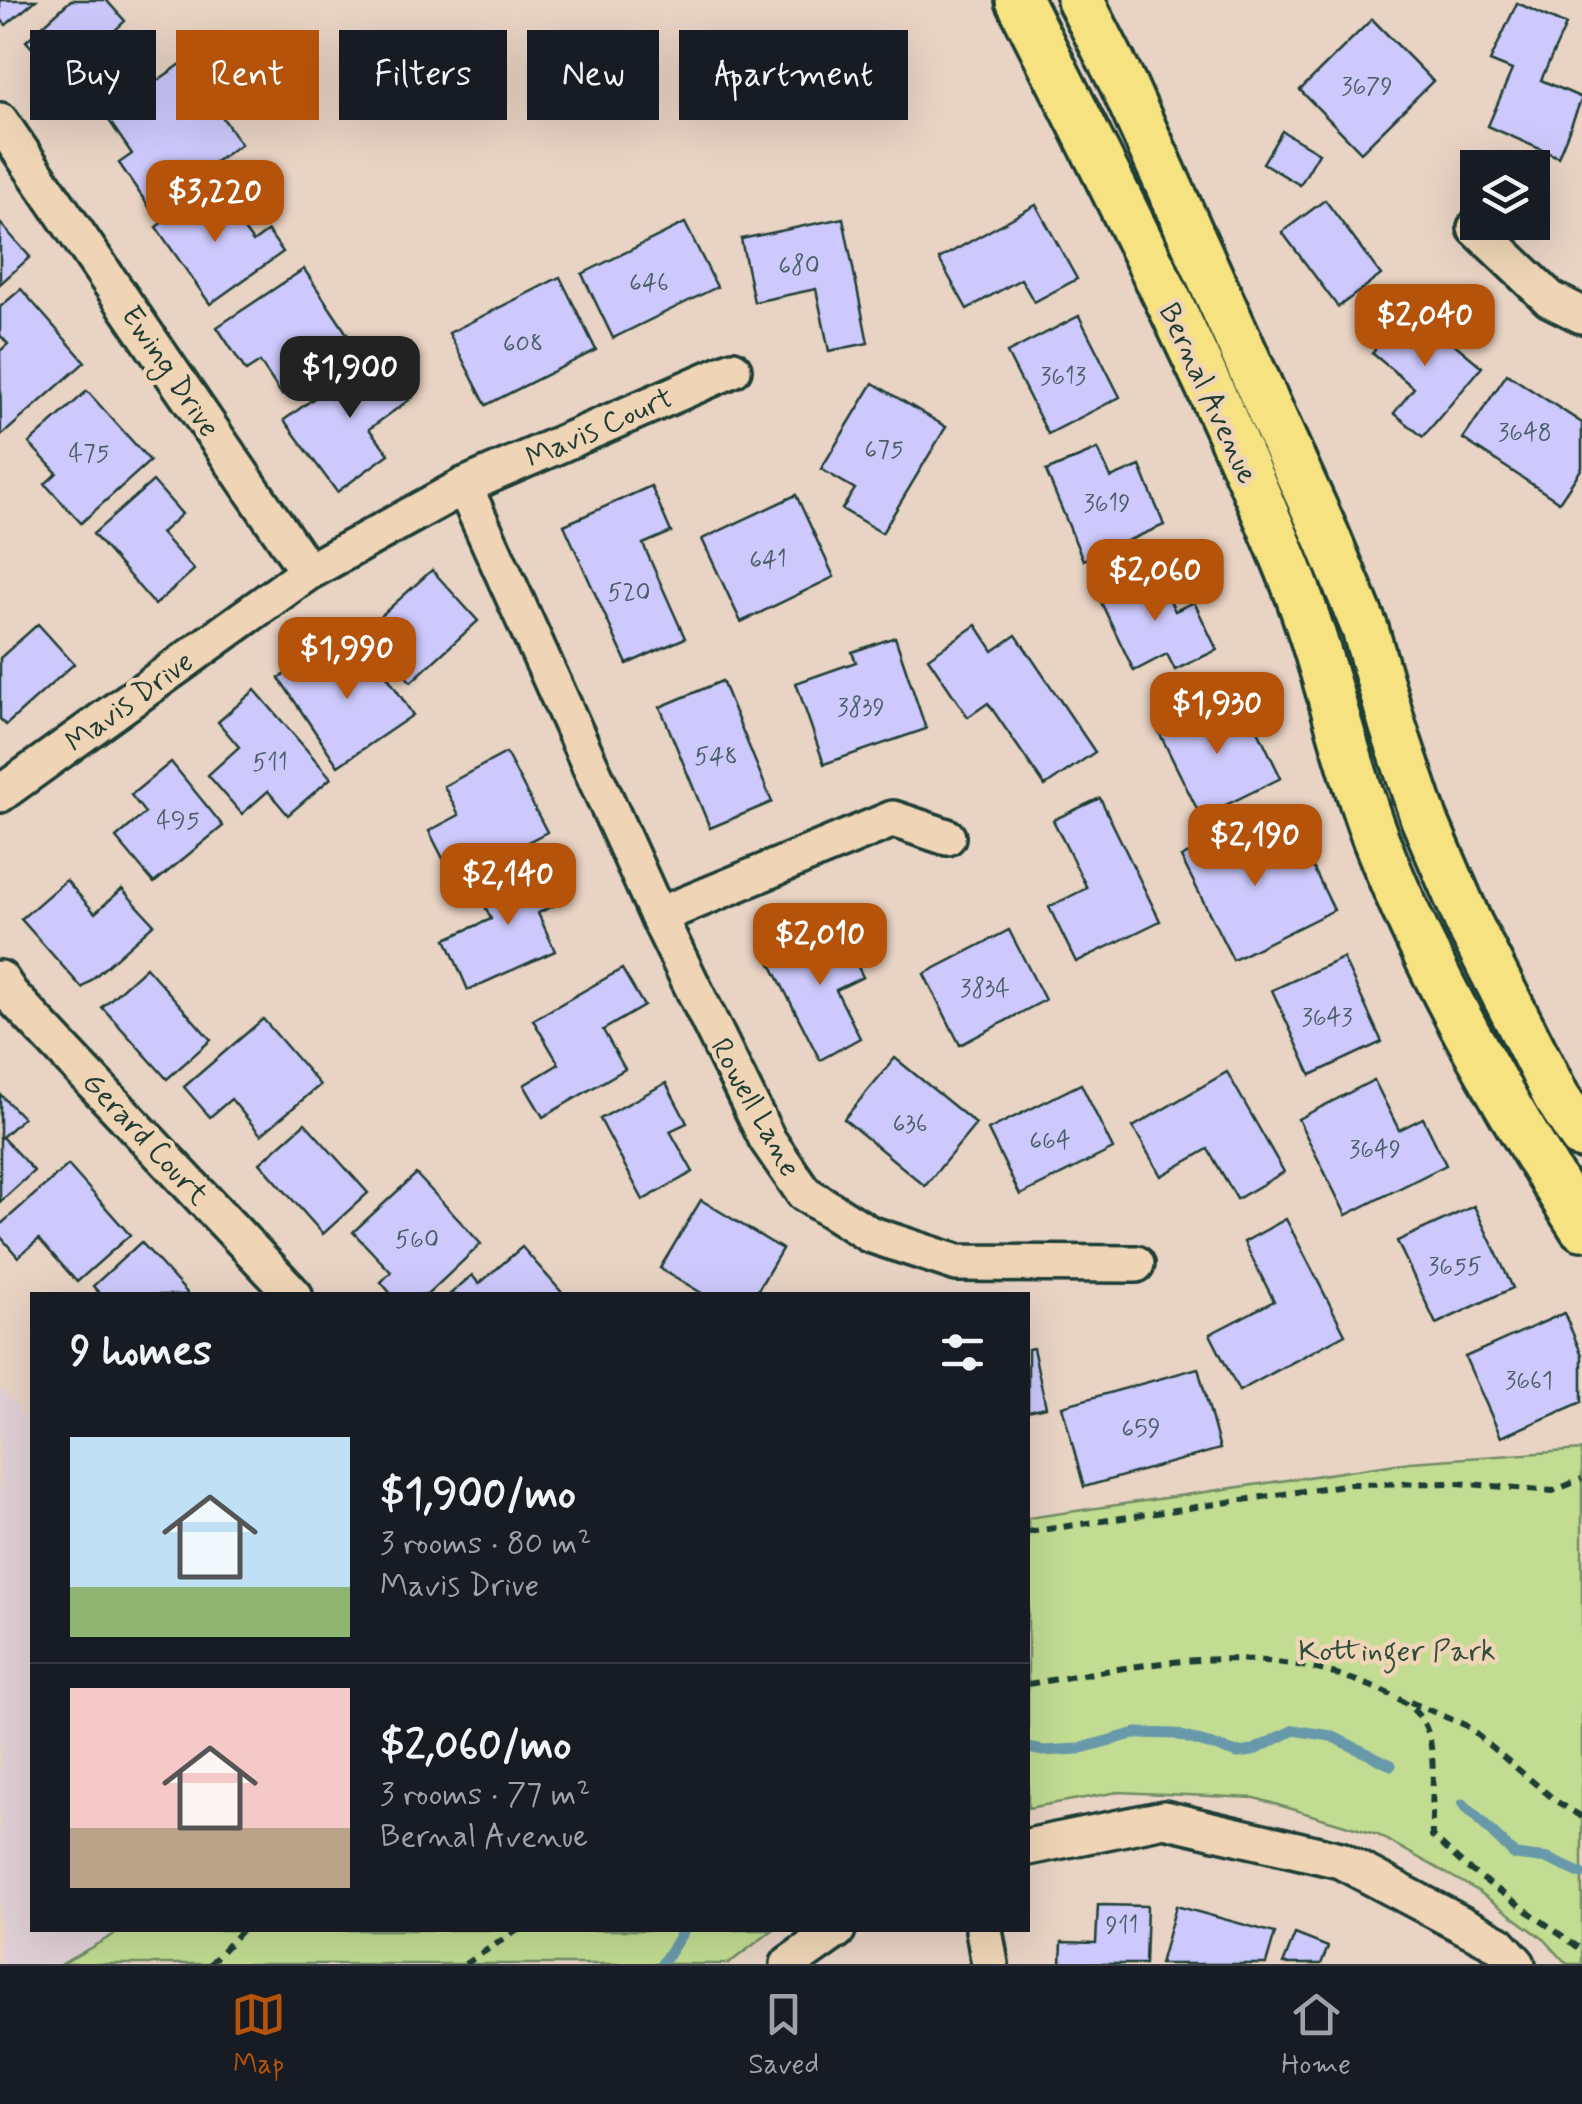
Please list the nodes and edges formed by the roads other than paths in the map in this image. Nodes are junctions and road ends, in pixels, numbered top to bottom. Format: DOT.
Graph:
graph roads {
  1 [pos="1018,0"];
  2 [pos="1080,0"];
  3 [pos="0,121"];
  4 [pos="1488,240"];
  5 [pos="1582,315"];
  6 [pos="734,369"];
  7 [pos="464,486"];
  8 [pos="308,572"];
  9 [pos="0,794"];
  10 [pos="947,837"];
  11 [pos="658,916"];
  12 [pos="0,978"];
  13 [pos="1582,1136"];
  14 [pos="1582,1227"];
  15 [pos="1136,1264"];
  16 [pos="291,1292"];
  17 [pos="1030,1848"];
  18 [pos="834,1932"];
  19 [pos="984,1932"];
  20 [pos="789,1964"];
  21 [pos="990,1964"];
  22 [pos="1517,1964"];
  1 -- 14 [label="main road, Bernal Avenue"];
  2 -- 13 [label="main road, Bernal Avenue"];
  3 -- 8 [label="street, Ewing Drive"];
  4 -- 5 [label="street"];
  6 -- 7 [label="street, Mavis Court"];
  7 -- 8 [label="street, Mavis Drive"];
  7 -- 11 [label="street, Rowell Lane"];
  8 -- 9 [label="street, Mavis Drive"];
  10 -- 11 [label="street"];
  11 -- 15 [label="street, Rowell Lane"];
  12 -- 16 [label="street, Gerard Court"];
  17 -- 22 [label="street"];
  18 -- 20 [label="street"];
  19 -- 21 [label="street"];
}
